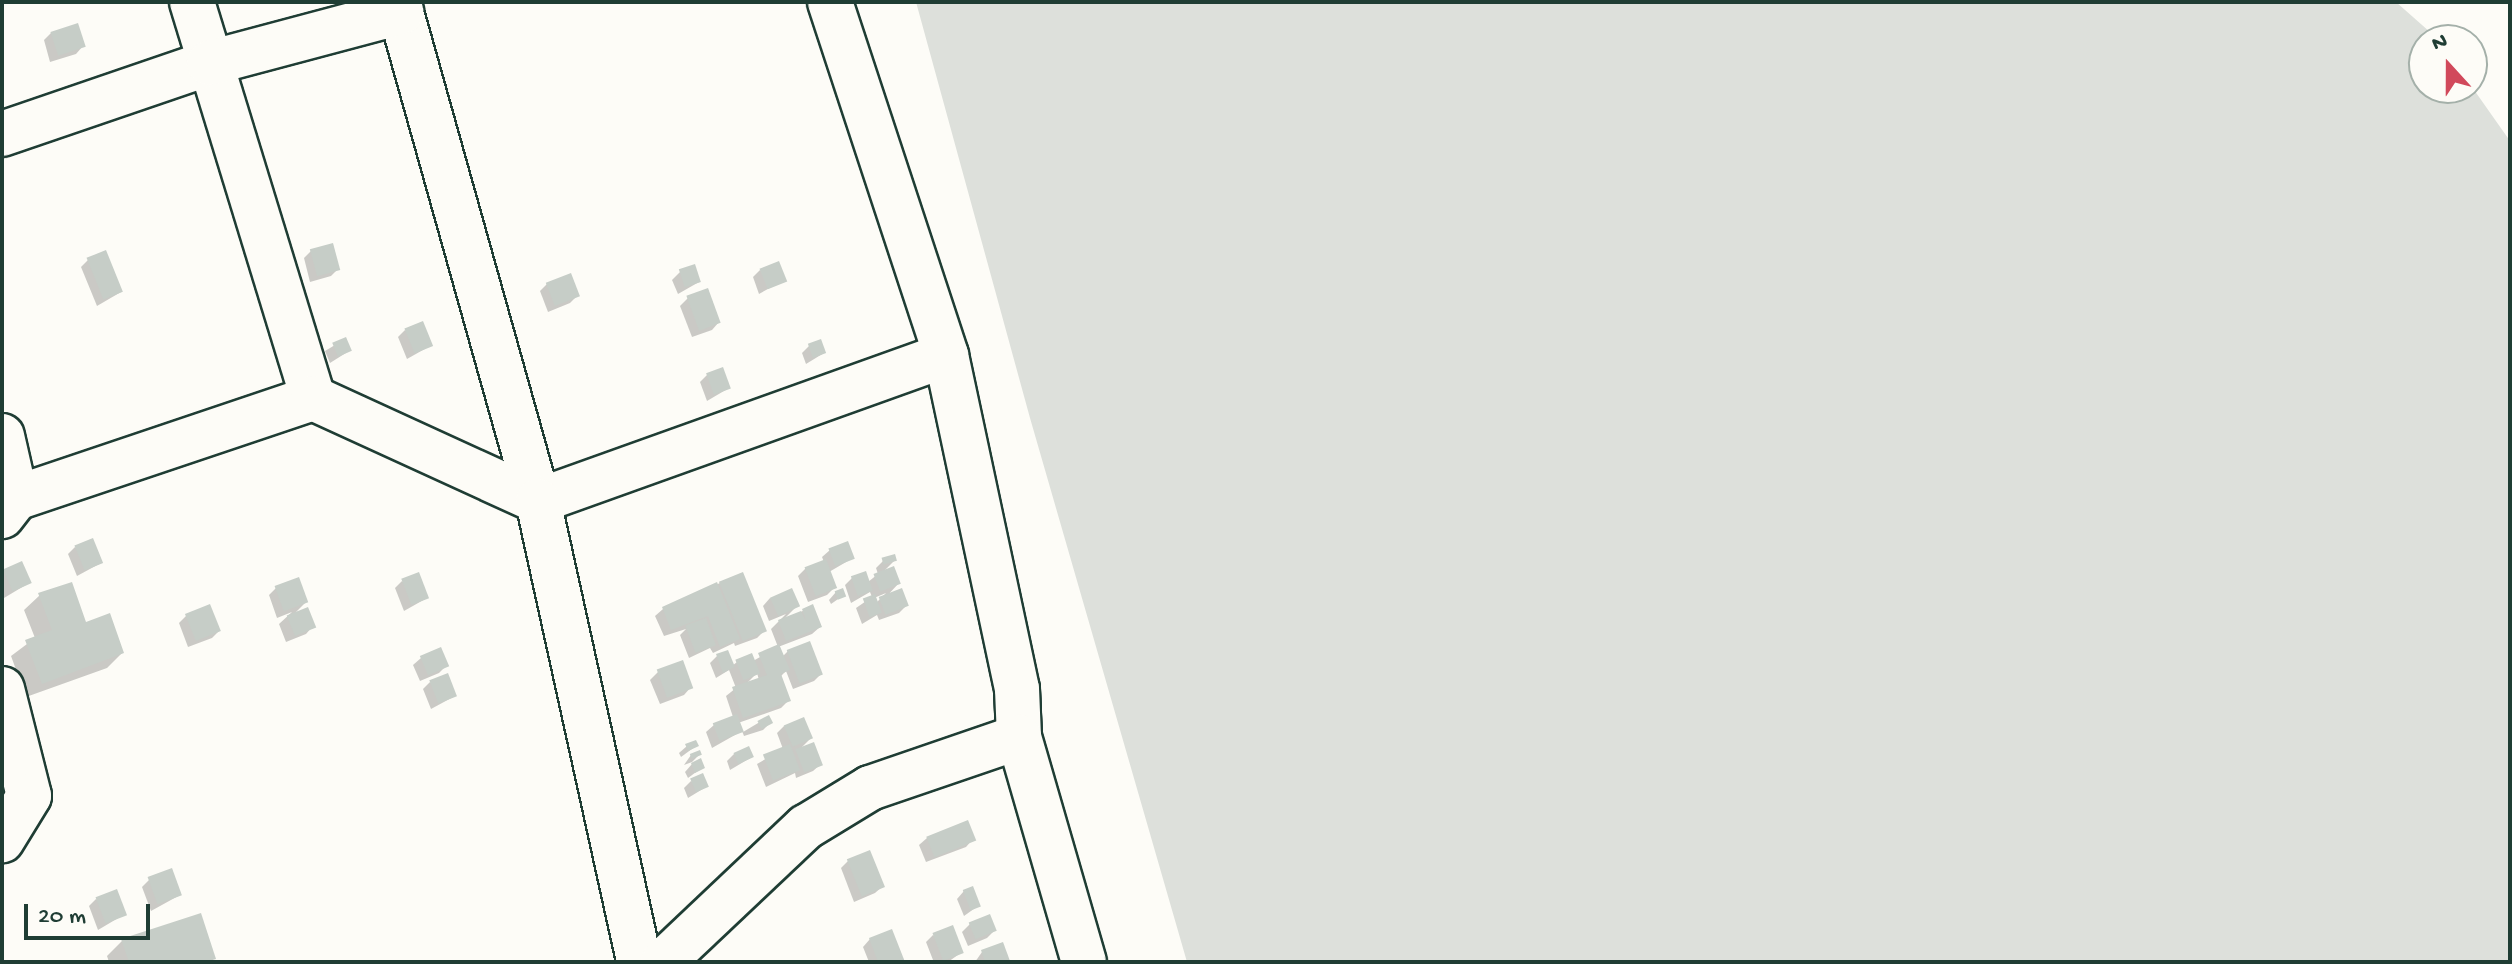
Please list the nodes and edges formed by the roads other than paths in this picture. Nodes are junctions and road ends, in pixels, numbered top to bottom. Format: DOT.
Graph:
graph roads {
  1 [pos="192,2"];
  2 [pos="830,2"];
  3 [pos="399,7"];
  4 [pos="209,63"];
  5 [pos="2,134"];
  6 [pos="946,355"];
  7 [pos="313,398"];
  8 [pos="2,436"];
  9 [pos="538,501"];
  10 [pos="9,507"];
  11 [pos="2,689"];
  12 [pos="1019,737"];
  13 [pos="2,840"];
  14 [pos="639,962"];
  15 [pos="663,962"];
  16 [pos="1084,962"];
  1 -- 4 [label="street"];
  2 -- 6 [label="street"];
  3 -- 4 [label="street"];
  3 -- 9 [label="street"];
  4 -- 5 [label="street"];
  4 -- 7 [label="street"];
  6 -- 9 [label="street"];
  6 -- 12 [label="street"];
  7 -- 9 [label="street"];
  7 -- 10 [label="street"];
  8 -- 10 [label="street"];
  9 -- 14 [label="street"];
  11 -- 13 [label="street"];
  12 -- 15 [label="street"];
  12 -- 16 [label="street"];
}
